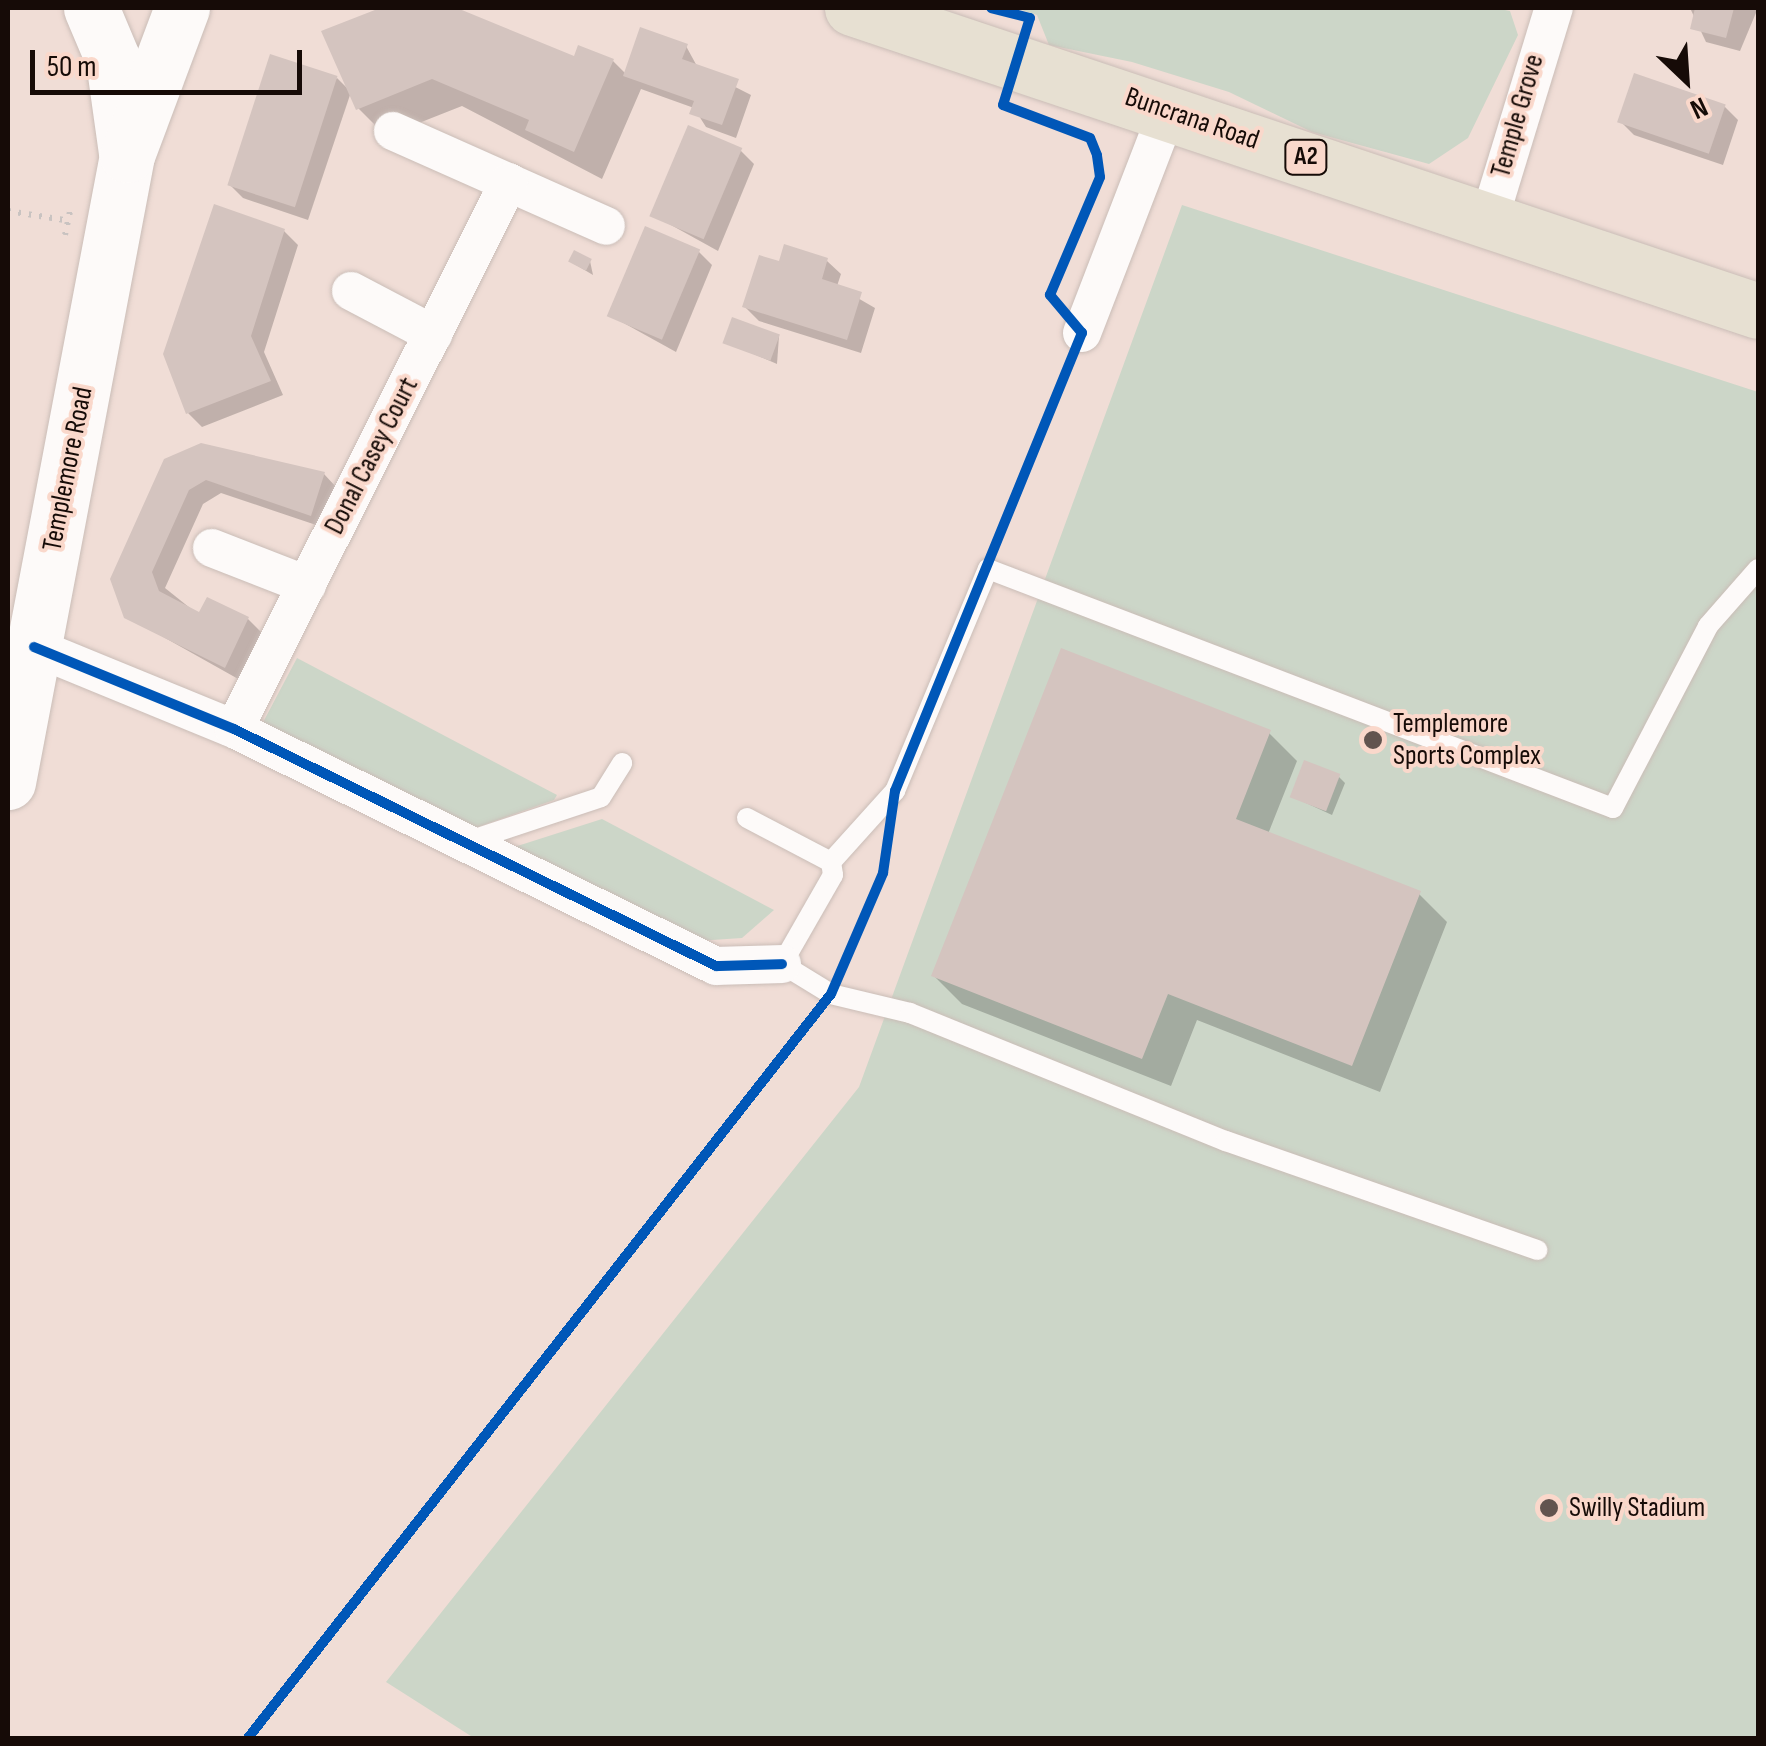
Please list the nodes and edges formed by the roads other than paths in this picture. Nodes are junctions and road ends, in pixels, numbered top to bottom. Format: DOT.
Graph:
graph roads {
  1 [pos="91,8"];
  2 [pos="182,8"];
  3 [pos="852,8"];
  4 [pos="1545,9"];
  5 [pos="1168,110"];
  6 [pos="394,131"];
  7 [pos="126,155"];
  8 [pos="509,182"];
  9 [pos="1488,220"];
  10 [pos="606,226"];
  11 [pos="350,291"];
  12 [pos="1758,311"];
  13 [pos="1082,333"];
  14 [pos="433,334"];
  15 [pos="212,548"];
  16 [pos="1758,568"];
  17 [pos="307,585"];
  18 [pos="34,647"];
  19 [pos="234,729"];
  20 [pos="622,763"];
  21 [pos="8,782"];
  22 [pos="747,818"];
  23 [pos="459,844"];
  24 [pos="830,862"];
  25 [pos="782,964"];
  26 [pos="1538,1250"];
  1 -- 7 [label="main road, Templemore Road"];
  2 -- 7 [label="main road, Templemore Road"];
  3 -- 5 [label="highway, Buncrana Road / A2"];
  4 -- 9 [label="street, Temple Grove"];
  5 -- 9 [label="highway, Buncrana Road / A2"];
  5 -- 13 [label="street"];
  6 -- 8 [label="street"];
  7 -- 18 [label="main road, Templemore Road"];
  8 -- 10 [label="street"];
  8 -- 14 [label="street, Donal Casey Court"];
  9 -- 12 [label="highway, Buncrana Road / A2"];
  11 -- 14 [label="street"];
  14 -- 17 [label="street, Donal Casey Court"];
  15 -- 17 [label="street"];
  16 -- 24 [label="lane"];
  17 -- 19 [label="street, Donal Casey Court"];
  18 -- 19 [label="street"];
  18 -- 21 [label="main road, Templemore Road"];
  19 -- 23 [label="street"];
  20 -- 23 [label="lane"];
  22 -- 24 [label="lane"];
  23 -- 25 [label="street"];
  24 -- 25 [label="lane"];
  25 -- 26 [label="lane"];
}
